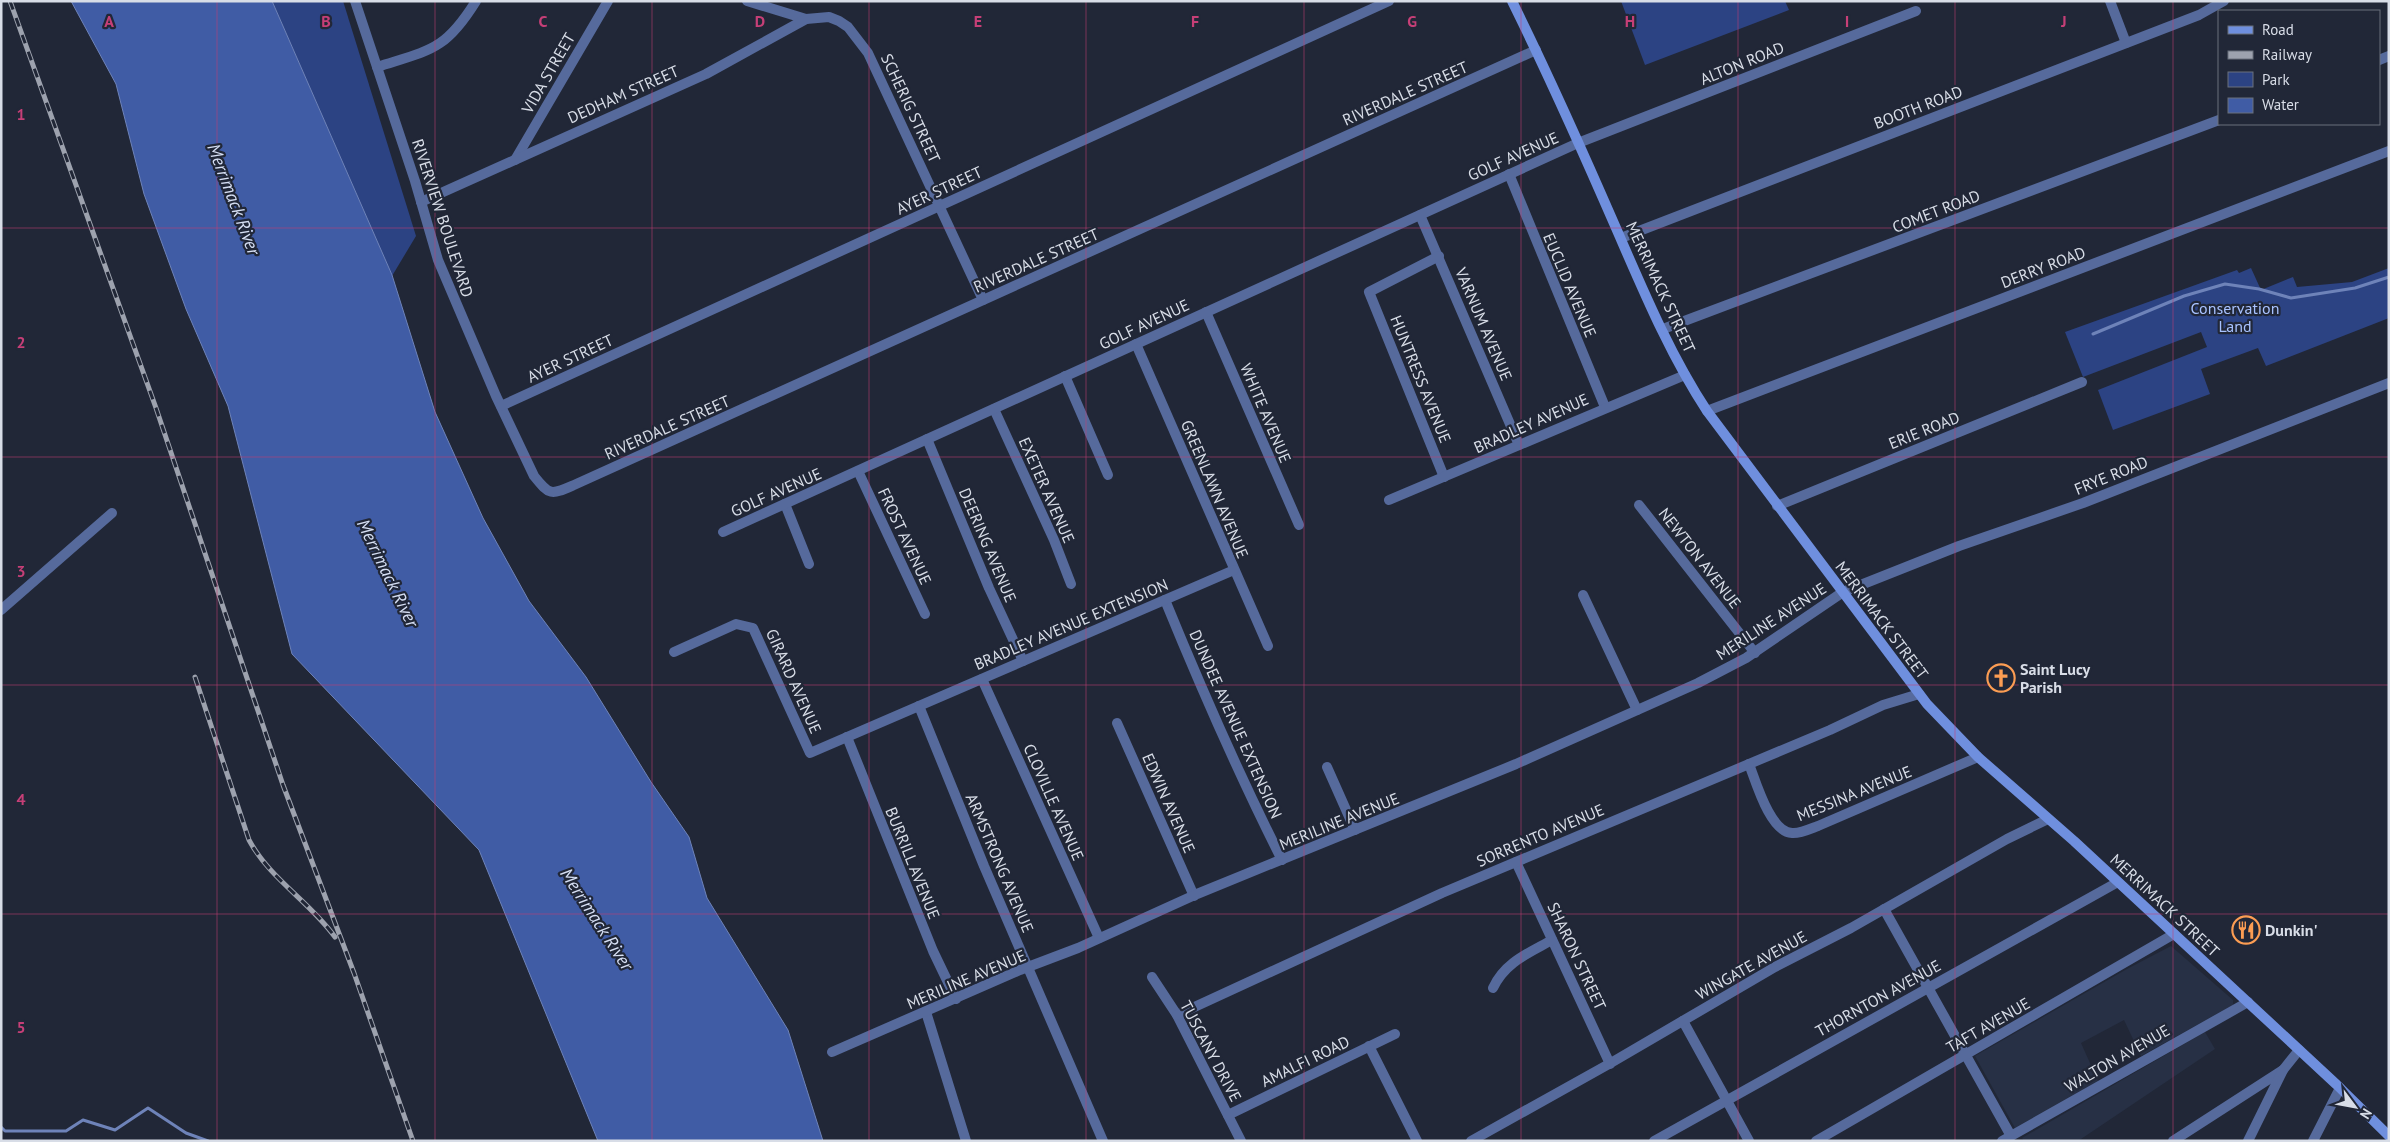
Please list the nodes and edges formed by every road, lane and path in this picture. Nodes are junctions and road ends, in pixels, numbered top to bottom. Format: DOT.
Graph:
graph roads {
  1 [pos="355,1"];
  2 [pos="476,1"];
  3 [pos="608,1"];
  4 [pos="747,1"];
  5 [pos="1389,1"];
  6 [pos="1512,1"];
  7 [pos="2110,1"];
  8 [pos="2224,1"];
  9 [pos="1916,11"];
  10 [pos="806,19"];
  11 [pos="836,19"];
  12 [pos="2126,43"];
  13 [pos="1536,50"];
  14 [pos="377,67"];
  15 [pos="2218,120"];
  16 [pos="1578,142"];
  17 [pos="2389,151"];
  18 [pos="514,160"];
  19 [pos="1509,174"];
  20 [pos="421,202"];
  21 [pos="940,206"];
  22 [pos="1420,215"];
  23 [pos="1621,238"];
  24 [pos="1438,256"];
  25 [pos="983,300"];
  26 [pos="1206,312"];
  27 [pos="1663,330"];
  28 [pos="1136,344"];
  29 [pos="1685,375"];
  30 [pos="1065,376"];
  31 [pos="2082,382"];
  32 [pos="2389,383"];
  33 [pos="501,406"];
  34 [pos="1605,407"];
  35 [pos="994,409"];
  36 [pos="1707,411"];
  37 [pos="926,439"];
  38 [pos="1519,445"];
  39 [pos="858,471"];
  40 [pos="1108,475"];
  41 [pos="1444,478"];
  42 [pos="546,492"];
  43 [pos="1389,500"];
  44 [pos="785,504"];
  45 [pos="1639,504"];
  46 [pos="1777,506"];
  47 [pos="112,513"];
  48 [pos="1299,526"];
  49 [pos="723,532"];
  50 [pos="809,564"];
  51 [pos="1234,570"];
  52 [pos="1071,584"];
  53 [pos="1843,592"];
  54 [pos="1584,595"];
  55 [pos="1165,600"];
  56 [pos="1,610"];
  57 [pos="925,614"];
  58 [pos="1268,646"];
  59 [pos="674,652"];
  60 [pos="1755,653"];
  61 [pos="1023,661"];
  62 [pos="982,679"];
  63 [pos="1919,694"];
  64 [pos="920,706"];
  65 [pos="1637,710"];
  66 [pos="1117,723"];
  67 [pos="847,737"];
  68 [pos="1978,757"];
  69 [pos="1749,764"];
  70 [pos="1327,767"];
  71 [pos="2048,819"];
  72 [pos="1355,830"];
  73 [pos="1282,860"];
  74 [pos="1516,862"];
  75 [pos="2118,882"];
  76 [pos="1194,896"];
  77 [pos="1884,909"];
  78 [pos="2174,934"];
  79 [pos="1099,938"];
  80 [pos="1552,940"];
  81 [pos="1029,967"];
  82 [pos="1152,977"];
  83 [pos="1493,988"];
  84 [pos="1928,988"];
  85 [pos="956,999"];
  86 [pos="2248,1002"];
  87 [pos="926,1012"];
  88 [pos="1176,1015"];
  89 [pos="1683,1021"];
  90 [pos="1395,1034"];
  91 [pos="1369,1046"];
  92 [pos="2299,1050"];
  93 [pos="832,1052"];
  94 [pos="1965,1055"];
  95 [pos="1610,1064"];
  96 [pos="2283,1070"];
  97 [pos="2340,1088"];
  98 [pos="1727,1100"];
  99 [pos="1228,1114"];
  100 [pos="2388,1135"];
  101 [pos="2006,1138"];
  102 [pos="1477,1139"];
  103 [pos="966,1141"];
  104 [pos="1103,1141"];
  105 [pos="1242,1141"];
  106 [pos="1417,1141"];
  107 [pos="1654,1141"];
  108 [pos="1749,1141"];
  109 [pos="1816,1141"];
  110 [pos="2172,1141"];
  111 [pos="2248,1141"];
  112 [pos="2313,1141"];
  1 -- 14 [label="street, RIVERVIEW BOULEVARD"];
  2 -- 14 [label="street"];
  3 -- 18 [label="street, VIDA STREET"];
  4 -- 10 [label="street"];
  5 -- 21 [label="street, AYER STREET"];
  6 -- 13 [label="main road, MERRIMACK STREET"];
  7 -- 12 [label="street"];
  8 -- 12 [label="street, BOOTH ROAD"];
  9 -- 16 [label="street, ALTON ROAD"];
  10 -- 11 [label="street, DEDHAM STREET"];
  10 -- 18 [label="street, DEDHAM STREET"];
  11 -- 21 [label="street, SCHERIG STREET"];
  12 -- 23 [label="street, BOOTH ROAD"];
  13 -- 16 [label="main road, MERRIMACK STREET"];
  13 -- 25 [label="street, RIVERDALE STREET"];
  14 -- 20 [label="street, RIVERVIEW BOULEVARD"];
  15 -- 27 [label="street, COMET ROAD"];
  16 -- 19 [label="street, GOLF AVENUE"];
  16 -- 23 [label="main road, MERRIMACK STREET"];
  17 -- 36 [label="street, DERRY ROAD"];
  18 -- 20 [label="street, DEDHAM STREET"];
  19 -- 22 [label="street, GOLF AVENUE"];
  19 -- 34 [label="street, EUCLID AVENUE"];
  20 -- 33 [label="street, RIVERVIEW BOULEVARD"];
  21 -- 25 [label="street, SCHERIG STREET"];
  21 -- 33 [label="street, AYER STREET"];
  22 -- 24 [label="street, VARNUM AVENUE"];
  22 -- 26 [label="street, GOLF AVENUE"];
  23 -- 27 [label="main road, MERRIMACK STREET"];
  24 -- 38 [label="street, VARNUM AVENUE"];
  24 -- 41 [label="street, HUNTRESS AVENUE"];
  25 -- 42 [label="street, RIVERDALE STREET"];
  26 -- 28 [label="street, GOLF AVENUE"];
  26 -- 48 [label="street, WHITE AVENUE"];
  27 -- 29 [label="main road, MERRIMACK STREET"];
  28 -- 30 [label="street, GOLF AVENUE"];
  28 -- 51 [label="street, GREENLAWN AVENUE"];
  29 -- 34 [label="street, BRADLEY AVENUE"];
  29 -- 36 [label="main road, MERRIMACK STREET"];
  30 -- 35 [label="street, GOLF AVENUE"];
  30 -- 40 [label="street"];
  31 -- 46 [label="street, ERIE ROAD"];
  32 -- 53 [label="street, FRYE ROAD"];
  33 -- 42 [label="street, RIVERVIEW BOULEVARD"];
  34 -- 38 [label="street, BRADLEY AVENUE"];
  35 -- 37 [label="street, GOLF AVENUE"];
  35 -- 52 [label="street, EXETER AVENUE"];
  36 -- 46 [label="main road, MERRIMACK STREET"];
  37 -- 39 [label="street, GOLF AVENUE"];
  37 -- 61 [label="street, DEERING AVENUE"];
  38 -- 41 [label="street, BRADLEY AVENUE"];
  39 -- 44 [label="street, GOLF AVENUE"];
  39 -- 57 [label="street, FROST AVENUE"];
  41 -- 43 [label="street, BRADLEY AVENUE"];
  44 -- 49 [label="street, GOLF AVENUE"];
  44 -- 50 [label="street"];
  45 -- 60 [label="street, NEWTON AVENUE"];
  46 -- 53 [label="main road, MERRIMACK STREET"];
  47 -- 56 [label="street"];
  51 -- 55 [label="street, BRADLEY AVENUE EXTENSION"];
  51 -- 58 [label="street, GREENLAWN AVENUE"];
  53 -- 60 [label="street, MERILINE AVENUE"];
  53 -- 63 [label="main road, MERRIMACK STREET"];
  54 -- 65 [label="street"];
  55 -- 61 [label="street, BRADLEY AVENUE EXTENSION"];
  55 -- 73 [label="street, DUNDEE AVENUE EXTENSION"];
  59 -- 67 [label="street, GIRARD AVENUE"];
  60 -- 65 [label="street, MERILINE AVENUE"];
  61 -- 62 [label="street, BRADLEY AVENUE EXTENSION"];
  62 -- 64 [label="street, BRADLEY AVENUE EXTENSION"];
  62 -- 79 [label="street, CLOVILLE AVENUE"];
  63 -- 68 [label="main road, MERRIMACK STREET"];
  63 -- 69 [label="street, SORRENTO AVENUE"];
  64 -- 67 [label="street"];
  64 -- 81 [label="street, ARMSTRONG AVENUE"];
  65 -- 72 [label="street, MERILINE AVENUE"];
  66 -- 76 [label="street, EDWIN AVENUE"];
  67 -- 85 [label="street, BURRILL AVENUE"];
  68 -- 69 [label="street, MESSINA AVENUE"];
  68 -- 71 [label="main road, MERRIMACK STREET"];
  69 -- 74 [label="street, SORRENTO AVENUE"];
  70 -- 72 [label="street"];
  71 -- 75 [label="main road, MERRIMACK STREET"];
  71 -- 77 [label="street, WINGATE AVENUE"];
  72 -- 73 [label="street, MERILINE AVENUE"];
  73 -- 76 [label="street, MERILINE AVENUE"];
  74 -- 80 [label="street, SHARON STREET"];
  74 -- 88 [label="street, SORRENTO AVENUE"];
  75 -- 78 [label="main road, MERRIMACK STREET"];
  75 -- 84 [label="street, THORNTON AVENUE"];
  76 -- 79 [label="street, MERILINE AVENUE"];
  77 -- 84 [label="street"];
  77 -- 89 [label="street, WINGATE AVENUE"];
  78 -- 86 [label="main road, MERRIMACK STREET"];
  78 -- 94 [label="street, TAFT AVENUE"];
  79 -- 81 [label="street, MERILINE AVENUE"];
  80 -- 83 [label="street"];
  80 -- 95 [label="street, SHARON STREET"];
  81 -- 85 [label="street, MERILINE AVENUE"];
  81 -- 104 [label="street, ARMSTRONG AVENUE"];
  82 -- 88 [label="street, TUSCANY DRIVE"];
  84 -- 94 [label="street"];
  84 -- 98 [label="street, THORNTON AVENUE"];
  85 -- 87 [label="street, MERILINE AVENUE"];
  86 -- 92 [label="main road, MERRIMACK STREET"];
  86 -- 101 [label="street, WALTON AVENUE"];
  87 -- 93 [label="street, MERILINE AVENUE"];
  87 -- 103 [label="street"];
  88 -- 99 [label="street, TUSCANY DRIVE"];
  89 -- 95 [label="street, WINGATE AVENUE"];
  89 -- 98 [label="street"];
  90 -- 91 [label="street, AMALFI ROAD"];
  91 -- 99 [label="street, AMALFI ROAD"];
  91 -- 106 [label="street"];
  92 -- 96 [label="street"];
  92 -- 97 [label="main road, MERRIMACK STREET"];
  94 -- 101 [label="street"];
  94 -- 109 [label="street, TAFT AVENUE"];
  95 -- 102 [label="street, WINGATE AVENUE"];
  96 -- 110 [label="street"];
  96 -- 111 [label="street"];
  97 -- 100 [label="main road, MERRIMACK STREET"];
  97 -- 112 [label="street"];
  98 -- 107 [label="street, THORNTON AVENUE"];
  98 -- 108 [label="street"];
  99 -- 105 [label="street, TUSCANY DRIVE"];
}
